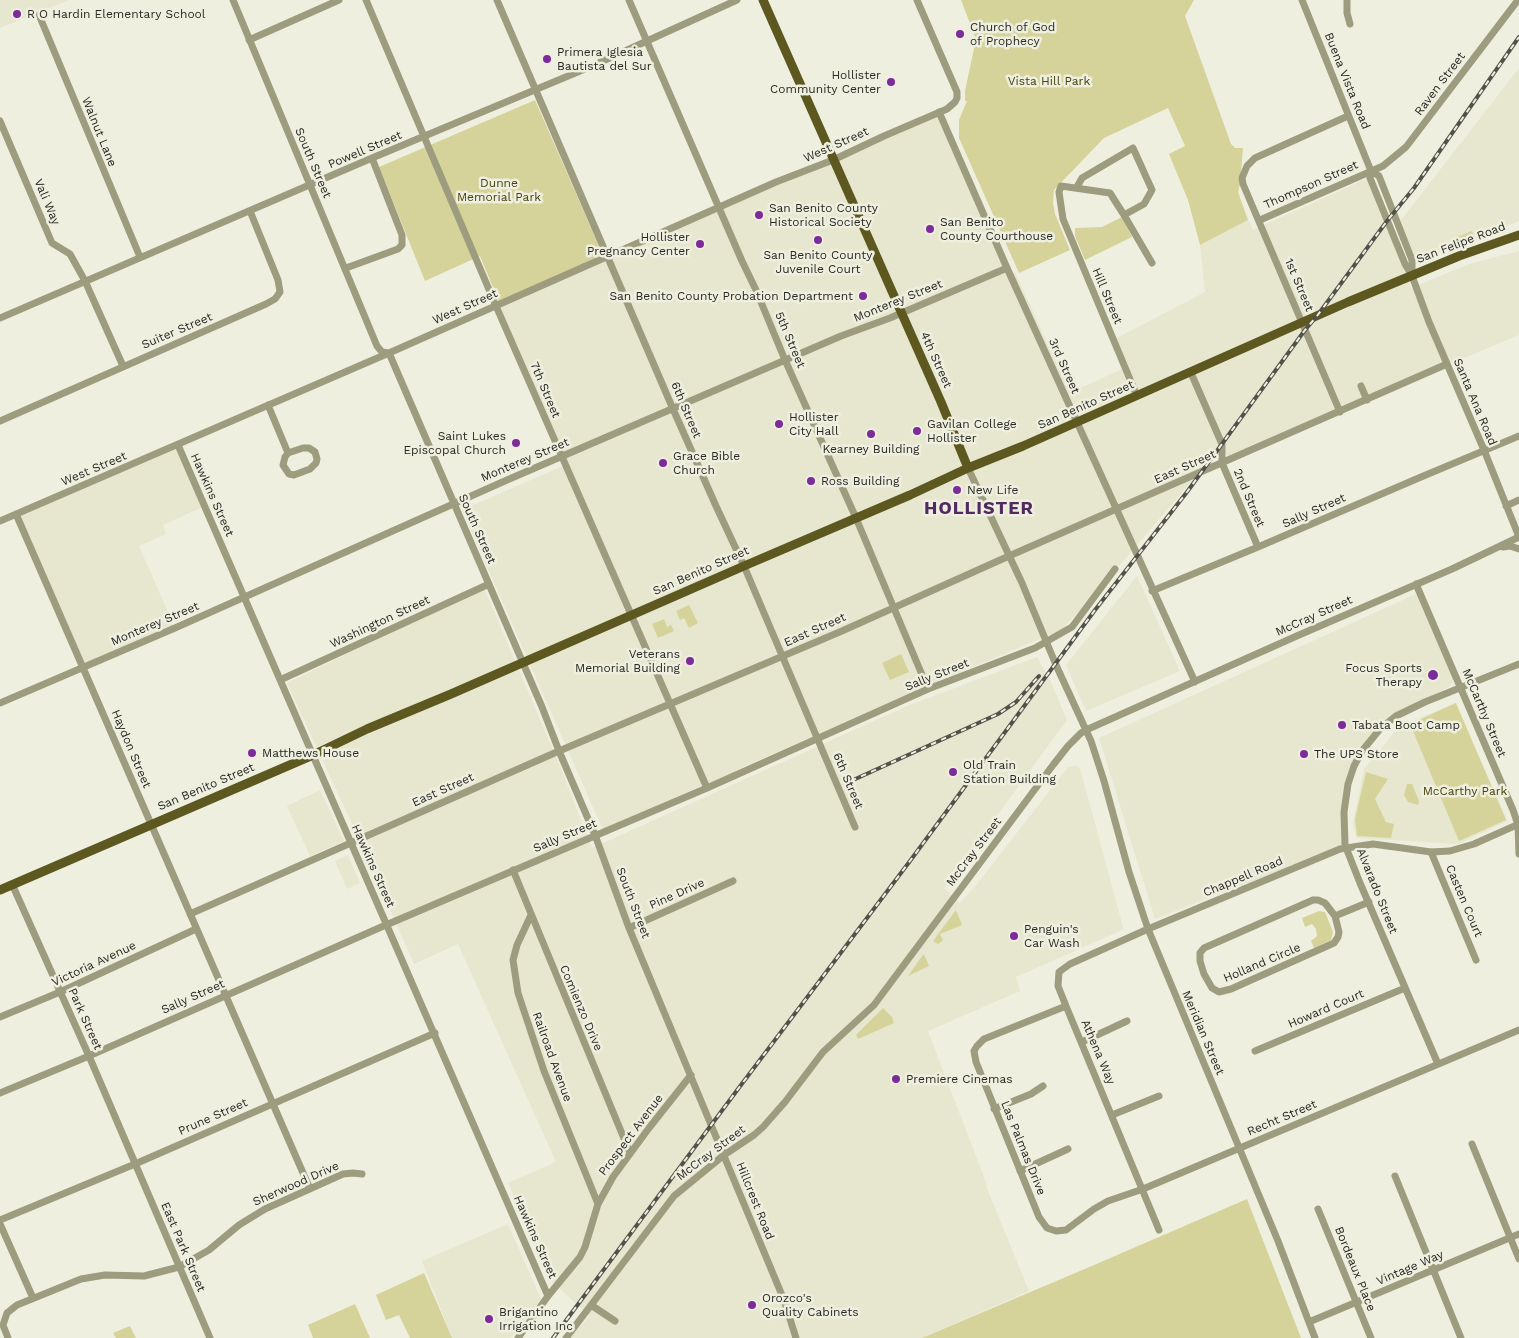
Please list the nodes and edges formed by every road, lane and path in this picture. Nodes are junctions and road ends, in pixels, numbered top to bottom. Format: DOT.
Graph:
graph roads {
  1 [pos="233,0"];
  2 [pos="340,0"];
  3 [pos="366,0"];
  4 [pos="497,0"];
  5 [pos="629,0"];
  6 [pos="737,0"];
  7 [pos="764,0"];
  8 [pos="917,0"];
  9 [pos="1302,0"];
  10 [pos="1347,0"];
  11 [pos="1518,0"];
  12 [pos="39,14"];
  13 [pos="1350,24"];
  14 [pos="249,40"];
  15 [pos="647,41"];
  16 [pos="537,90"];
  17 [pos="939,112"];
  18 [pos="1348,116"];
  19 [pos="0,121"];
  20 [pos="425,137"];
  21 [pos="372,158"];
  22 [pos="833,160"];
  23 [pos="1370,171"];
  24 [pos="310,185"];
  25 [pos="1077,187"];
  26 [pos="719,207"];
  27 [pos="250,211"];
  28 [pos="1124,214"];
  29 [pos="1260,220"];
  30 [pos="1519,234"];
  31 [pos="140,257"];
  32 [pos="608,257"];
  33 [pos="1152,263"];
  34 [pos="346,268"];
  35 [pos="1007,268"];
  36 [pos="1412,276"];
  37 [pos="85,281"];
  38 [pos="496,306"];
  39 [pos="902,313"];
  40 [pos="0,318"];
  41 [pos="1302,323"];
  42 [pos="389,353"];
  43 [pos="786,360"];
  44 [pos="1447,364"];
  45 [pos="123,366"];
  46 [pos="1191,373"];
  47 [pos="1361,386"];
  48 [pos="1137,396"];
  49 [pos="1367,400"];
  50 [pos="268,405"];
  51 [pos="673,410"];
  52 [pos="1340,412"];
  53 [pos="0,421"];
  54 [pos="1077,422"];
  55 [pos="1519,436"];
  56 [pos="178,445"];
  57 [pos="1484,450"];
  58 [pos="288,453"];
  59 [pos="562,457"];
  60 [pos="1222,462"];
  61 [pos="968,468"];
  62 [pos="1519,500"];
  63 [pos="454,504"];
  64 [pos="1506,506"];
  65 [pos="1116,510"];
  66 [pos="16,514"];
  67 [pos="856,518"];
  68 [pos="0,521"];
  69 [pos="1519,537"];
  70 [pos="1258,547"];
  71 [pos="1495,548"];
  72 [pos="1519,549"];
  73 [pos="1009,556"];
  74 [pos="744,566"];
  75 [pos="1115,569"];
  76 [pos="490,584"];
  77 [pos="1416,584"];
  78 [pos="1152,591"];
  79 [pos="244,597"];
  80 [pos="894,608"];
  81 [pos="632,616"];
  82 [pos="1047,641"];
  83 [pos="783,657"];
  84 [pos="523,663"];
  85 [pos="1519,664"];
  86 [pos="83,667"];
  87 [pos="280,680"];
  88 [pos="1195,682"];
  89 [pos="1460,687"];
  90 [pos="928,689"];
  91 [pos="0,703"];
  92 [pos="670,705"];
  93 [pos="1086,730"];
  94 [pos="818,739"];
  95 [pos="559,751"];
  96 [pos="313,756"];
  97 [pos="707,788"];
  98 [pos="151,824"];
  99 [pos="1518,825"];
  100 [pos="855,828"];
  101 [pos="595,835"];
  102 [pos="351,843"];
  103 [pos="1347,848"];
  104 [pos="1431,852"];
  105 [pos="1519,854"];
  106 [pos="513,870"];
  107 [pos="733,881"];
  108 [pos="12,884"];
  109 [pos="0,890"];
  110 [pos="1369,902"];
  111 [pos="190,914"];
  112 [pos="530,915"];
  113 [pos="1335,916"];
  114 [pos="387,925"];
  115 [pos="629,928"];
  116 [pos="196,929"];
  117 [pos="1148,929"];
  118 [pos="1476,960"];
  119 [pos="1405,988"];
  120 [pos="60,992"];
  121 [pos="225,995"];
  122 [pos="1066,1006"];
  123 [pos="0,1017"];
  124 [pos="1127,1021"];
  125 [pos="1519,1030"];
  126 [pos="435,1033"];
  127 [pos="1082,1042"];
  128 [pos="1255,1051"];
  129 [pos="89,1056"];
  130 [pos="1438,1064"];
  131 [pos="691,1075"];
  132 [pos="1043,1086"];
  133 [pos="0,1093"];
  134 [pos="1159,1096"];
  135 [pos="272,1104"];
  136 [pos="994,1109"];
  137 [pos="1112,1116"];
  138 [pos="1472,1144"];
  139 [pos="1240,1148"];
  140 [pos="1068,1149"];
  141 [pos="630,1153"];
  142 [pos="724,1155"];
  143 [pos="135,1164"];
  144 [pos="1020,1171"];
  145 [pos="362,1174"];
  146 [pos="1395,1176"];
  147 [pos="310,1189"];
  148 [pos="1143,1189"];
  149 [pos="598,1204"];
  150 [pos="1318,1209"];
  151 [pos="0,1220"];
  152 [pos="0,1224"];
  153 [pos="1159,1230"];
  154 [pos="1056,1231"];
  155 [pos="1519,1234"];
  156 [pos="1510,1238"];
  157 [pos="1519,1259"];
  158 [pos="179,1267"];
  159 [pos="1433,1270"];
  160 [pos="548,1296"];
  161 [pos="33,1298"];
  162 [pos="1357,1302"];
  163 [pos="591,1305"];
  164 [pos="614,1321"];
  165 [pos="1309,1322"];
  166 [pos="8,1338"];
  167 [pos="210,1338"];
  168 [pos="518,1338"];
  169 [pos="566,1338"];
  170 [pos="796,1338"];
  171 [pos="1315,1338"];
  172 [pos="1371,1338"];
  173 [pos="1461,1338"];
  1 -- 14 [label="street, South Street"];
  2 -- 14 [label="street"];
  3 -- 20 [label="street, 7th Street"];
  4 -- 16 [label="street, 6th Street"];
  5 -- 15 [label="street, 5th Street"];
  6 -- 15 [label="street, Powell Street"];
  7 -- 22 [label="main road, 4th Street"];
  8 -- 17 [label="street, West Street"];
  9 -- 18 [label="street, Buena Vista Road"];
  10 -- 13 [label="street"];
  11 -- 23 [label="street, Raven Street"];
  12 -- 31 [label="street, Walnut Lane"];
  14 -- 24 [label="street, South Street"];
  15 -- 16 [label="street, Powell Street"];
  15 -- 26 [label="street, 5th Street"];
  16 -- 20 [label="street, Powell Street"];
  16 -- 32 [label="street, 6th Street"];
  17 -- 22 [label="street, West Street"];
  17 -- 35 [label="street, 3rd Street"];
  18 -- 23 [label="street, Buena Vista Road"];
  18 -- 29 [label="street, 1st Street"];
  19 -- 37 [label="street, Vali Way"];
  20 -- 21 [label="street, Powell Street"];
  20 -- 38 [label="street, 7th Street"];
  21 -- 24 [label="street, Powell Street"];
  21 -- 34 [label="street"];
  22 -- 26 [label="street, West Street"];
  22 -- 39 [label="main road, 4th Street"];
  23 -- 29 [label="street, Thompson Street"];
  23 -- 36 [label="street, Buena Vista Road"];
  24 -- 27 [label="street, Powell Street"];
  24 -- 34 [label="street, South Street"];
  25 -- 28 [label="street"];
  25 -- 28 [label="street"];
  25 -- 48 [label="street, Hill Street"];
  26 -- 32 [label="street, West Street"];
  26 -- 43 [label="street, 5th Street"];
  27 -- 31 [label="street, Powell Street"];
  27 -- 45 [label="street, Suiter Street"];
  28 -- 33 [label="street"];
  29 -- 41 [label="street, 1st Street"];
  30 -- 36 [label="main road, San Felipe Road"];
  31 -- 37 [label="street, Powell Street"];
  32 -- 38 [label="street, West Street"];
  32 -- 51 [label="street, 6th Street"];
  34 -- 42 [label="street, South Street"];
  35 -- 39 [label="street, Monterey Street"];
  35 -- 54 [label="street, 3rd Street"];
  36 -- 41 [label="main road, San Benito Street"];
  36 -- 44 [label="street, Santa Ana Road"];
  37 -- 40 [label="street, Powell Street"];
  37 -- 45 [label="street, Vali Way"];
  38 -- 42 [label="street, West Street"];
  38 -- 59 [label="street, 7th Street"];
  39 -- 43 [label="street, Monterey Street"];
  39 -- 61 [label="main road, 4th Street"];
  41 -- 46 [label="main road, San Benito Street"];
  41 -- 52 [label="street, 1st Street"];
  42 -- 50 [label="street, West Street"];
  42 -- 63 [label="street, South Street"];
  43 -- 51 [label="street, Monterey Street"];
  43 -- 67 [label="street, 5th Street"];
  44 -- 49 [label="street, East Street"];
  44 -- 57 [label="street, Santa Ana Road"];
  45 -- 53 [label="street, Suiter Street"];
  46 -- 48 [label="main road, San Benito Street"];
  46 -- 60 [label="street, 2nd Street"];
  47 -- 49 [label="street"];
  48 -- 54 [label="main road, San Benito Street"];
  49 -- 52 [label="street, East Street"];
  50 -- 56 [label="street, West Street"];
  50 -- 58 [label="street"];
  51 -- 59 [label="street, Monterey Street"];
  51 -- 74 [label="street, 6th Street"];
  52 -- 60 [label="street, East Street"];
  54 -- 61 [label="main road, San Benito Street"];
  54 -- 65 [label="street, 3rd Street"];
  55 -- 57 [label="street, Sally Street"];
  56 -- 66 [label="street, West Street"];
  56 -- 79 [label="street, Hawkins Street"];
  57 -- 64 [label="street, Santa Ana Road"];
  57 -- 70 [label="street, Sally Street"];
  58 -- 58 [label="street"];
  59 -- 63 [label="street, Monterey Street"];
  59 -- 81 [label="street, 7th Street"];
  60 -- 65 [label="street, East Street"];
  60 -- 70 [label="street, 2nd Street"];
  61 -- 67 [label="main road, San Benito Street"];
  61 -- 73 [label="street, 4th Street"];
  62 -- 64 [label="street"];
  63 -- 76 [label="street, South Street"];
  63 -- 79 [label="street, Monterey Street"];
  64 -- 69 [label="street, Santa Ana Road"];
  65 -- 73 [label="street, East Street"];
  65 -- 78 [label="street, 3rd Street"];
  66 -- 68 [label="street, West Street"];
  66 -- 86 [label="street, Haydon Street"];
  67 -- 74 [label="main road, San Benito Street"];
  67 -- 80 [label="street, 5th Street"];
  69 -- 71 [label="street, McCray Street"];
  70 -- 78 [label="street, Sally Street"];
  71 -- 72 [label="street"];
  71 -- 77 [label="street, McCray Street"];
  73 -- 80 [label="street, East Street"];
  73 -- 82 [label="street, 4th Street"];
  74 -- 81 [label="main road, San Benito Street"];
  74 -- 83 [label="street, 6th Street"];
  75 -- 82 [label="street, Sally Street"];
  76 -- 84 [label="street, South Street"];
  76 -- 87 [label="street, Washington Street"];
  77 -- 88 [label="street, McCray Street"];
  77 -- 89 [label="street, McCarthy Street"];
  78 -- 88 [label="street, 3rd Street"];
  79 -- 86 [label="street, Monterey Street"];
  79 -- 87 [label="street, Hawkins Street"];
  80 -- 83 [label="street, East Street"];
  80 -- 90 [label="street, 5th Street"];
  81 -- 84 [label="main road, San Benito Street"];
  81 -- 92 [label="street, 7th Street"];
  82 -- 90 [label="street, Sally Street"];
  82 -- 93 [label="street, 4th Street"];
  83 -- 92 [label="street, East Street"];
  83 -- 94 [label="street, 6th Street"];
  84 -- 95 [label="street, South Street"];
  84 -- 96 [label="main road, San Benito Street"];
  85 -- 89 [label="street, Alvarado Street"];
  86 -- 91 [label="street, Monterey Street"];
  86 -- 98 [label="street, Haydon Street"];
  87 -- 96 [label="street, Hawkins Street"];
  88 -- 93 [label="street, McCray Street"];
  89 -- 99 [label="street, McCarthy Street"];
  89 -- 103 [label="street, Alvarado Street"];
  90 -- 94 [label="street, Sally Street"];
  92 -- 95 [label="street, East Street"];
  92 -- 97 [label="street, 7th Street"];
  93 -- 117 [label="street, Meridian Street"];
  93 -- 142 [label="street, McCray Street"];
  94 -- 97 [label="street, Sally Street"];
  94 -- 100 [label="street, 6th Street"];
  95 -- 101 [label="street, South Street"];
  95 -- 102 [label="street, East Street"];
  96 -- 98 [label="main road, San Benito Street"];
  96 -- 102 [label="street, Hawkins Street"];
  97 -- 101 [label="street, Sally Street"];
  98 -- 108 [label="main road, San Benito Street"];
  98 -- 111 [label="street, Haydon Street"];
  99 -- 104 [label="street, Chappell Road"];
  99 -- 105 [label="street, McCarthy Street"];
  101 -- 106 [label="street, Sally Street"];
  101 -- 115 [label="street, South Street"];
  102 -- 111 [label="street, East Street"];
  102 -- 114 [label="street, Hawkins Street"];
  103 -- 104 [label="street, Chappell Road"];
  103 -- 110 [label="street, Alvarado Street"];
  103 -- 117 [label="street, Chappell Road"];
  104 -- 118 [label="street, Casten Court"];
  106 -- 112 [label="street, Comienzo Drive"];
  106 -- 114 [label="street, Sally Street"];
  107 -- 115 [label="street, Pine Drive"];
  108 -- 109 [label="main road, San Benito Street"];
  108 -- 120 [label="street, Park Street"];
  110 -- 113 [label="street"];
  110 -- 119 [label="street, Alvarado Street"];
  111 -- 116 [label="street, Haydon Street"];
  112 -- 141 [label="street, Comienzo Drive"];
  112 -- 149 [label="street, Railroad Avenue"];
  113 -- 113 [label="street, Holland Circle"];
  114 -- 121 [label="street, Sally Street"];
  114 -- 126 [label="street, Hawkins Street"];
  115 -- 131 [label="street, South Street"];
  116 -- 120 [label="street, Victoria Avenue"];
  116 -- 121 [label="street, Haydon Street"];
  117 -- 122 [label="street, Athena Way"];
  117 -- 139 [label="street, Meridian Street"];
  119 -- 128 [label="street, Howard Court"];
  119 -- 130 [label="street, Alvarado Street"];
  120 -- 123 [label="street, Victoria Avenue"];
  120 -- 129 [label="street, Park Street"];
  121 -- 129 [label="street, Sally Street"];
  121 -- 135 [label="street, Haydon Street"];
  122 -- 127 [label="street, Athena Way"];
  122 -- 136 [label="street, Las Palmas Drive"];
  124 -- 127 [label="street"];
  125 -- 130 [label="street, Recht Street"];
  126 -- 135 [label="street, Prune Street"];
  126 -- 160 [label="street, Hawkins Street"];
  127 -- 137 [label="street, Athena Way"];
  129 -- 133 [label="street, Sally Street"];
  129 -- 143 [label="street, Park Street"];
  130 -- 139 [label="street, Recht Street"];
  131 -- 141 [label="street, Prospect Avenue"];
  131 -- 142 [label="street, Hillcrest Road"];
  132 -- 136 [label="street"];
  134 -- 137 [label="street"];
  135 -- 143 [label="street, Prune Street"];
  135 -- 147 [label="street, Haydon Street"];
  136 -- 144 [label="street, Las Palmas Drive"];
  137 -- 148 [label="street, Athena Way"];
  138 -- 156 [label="street"];
  139 -- 148 [label="street, Recht Street"];
  139 -- 165 [label="street, Meridian Street"];
  140 -- 144 [label="street"];
  141 -- 149 [label="street, Prospect Avenue"];
  142 -- 163 [label="street, McCray Street"];
  142 -- 170 [label="street, Hillcrest Road"];
  143 -- 151 [label="street, Prune Street"];
  143 -- 158 [label="street, East Park Street"];
  144 -- 154 [label="street, Las Palmas Drive"];
  145 -- 147 [label="street, Sherwood Drive"];
  146 -- 159 [label="street"];
  147 -- 158 [label="street, Sherwood Drive"];
  148 -- 153 [label="street, Athena Way"];
  148 -- 154 [label="street, Recht Street"];
  149 -- 160 [label="street, Prospect Avenue"];
  150 -- 162 [label="street, Bordeaux Place"];
  152 -- 161 [label="street"];
  155 -- 156 [label="street, Vintage Way"];
  156 -- 157 [label="street"];
  156 -- 159 [label="street, Vintage Way"];
  158 -- 161 [label="street, Sherwood Drive"];
  158 -- 167 [label="street, East Park Street"];
  159 -- 162 [label="street, Vintage Way"];
  159 -- 173 [label="street"];
  160 -- 168 [label="street, Prospect Avenue"];
  161 -- 166 [label="street, Sherwood Drive"];
  162 -- 165 [label="street, Vintage Way"];
  162 -- 172 [label="street, Bordeaux Place"];
  163 -- 164 [label="street"];
  163 -- 169 [label="street, McCray Street"];
  165 -- 171 [label="street, Meridian Street"];
}
